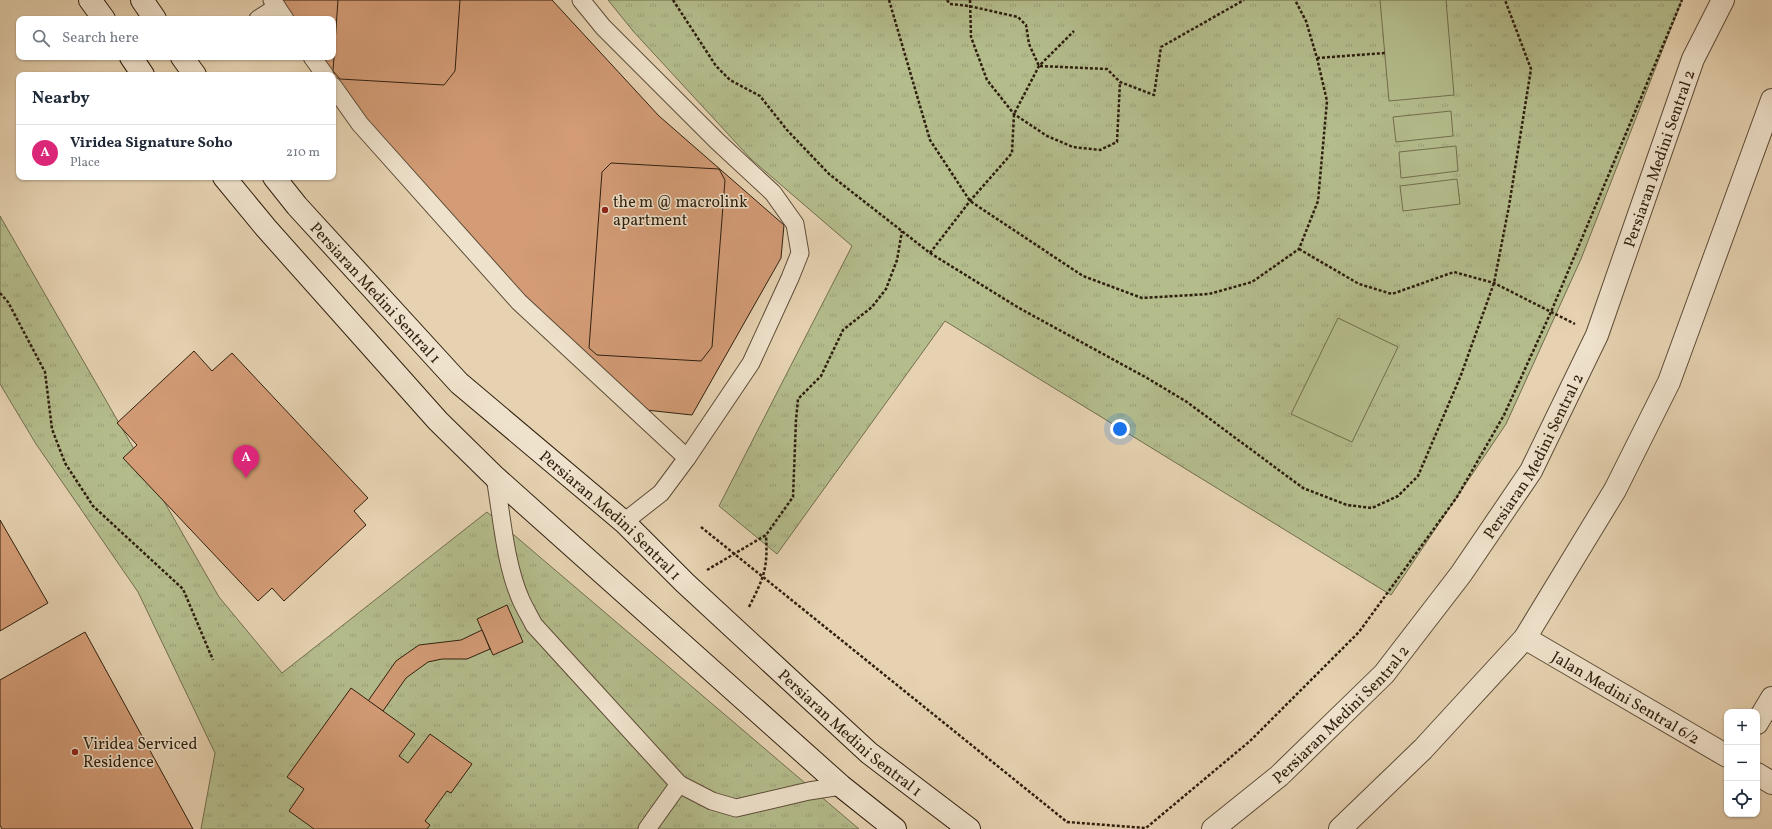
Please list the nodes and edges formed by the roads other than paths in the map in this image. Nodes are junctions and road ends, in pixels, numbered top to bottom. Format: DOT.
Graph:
graph roads {
  1 [pos="90,0"];
  2 [pos="142,0"];
  3 [pos="581,0"];
  4 [pos="1723,0"];
  5 [pos="278,9"];
  6 [pos="102,16"];
  7 [pos="153,16"];
  8 [pos="264,16"];
  9 [pos="133,60"];
  10 [pos="314,60"];
  11 [pos="141,72"];
  12 [pos="323,72"];
  13 [pos="336,90"];
  14 [pos="1772,100"];
  15 [pos="226,180"];
  16 [pos="276,180"];
  17 [pos="687,458"];
  18 [pos="495,477"];
  19 [pos="624,522"];
  20 [pos="1525,638"];
  21 [pos="1772,698"];
  22 [pos="1760,718"];
  23 [pos="1724,754"];
  24 [pos="1760,776"];
  25 [pos="1772,783"];
  26 [pos="679,784"];
  27 [pos="841,786"];
  28 [pos="647,829"];
  29 [pos="895,829"];
  30 [pos="969,829"];
  31 [pos="1213,829"];
  32 [pos="1340,829"];
  1 -- 6 [label="street"];
  2 -- 7 [label="street"];
  3 -- 17 [label="lane"];
  4 -- 31 [label="street, Persiaran Medini Sentral 2"];
  5 -- 8 [label="lane"];
  9 -- 11 [label="street"];
  10 -- 12 [label="lane"];
  13 -- 17 [label="lane"];
  14 -- 20 [label="street"];
  15 -- 18 [label="street"];
  16 -- 19 [label="street, Persiaran Medini Sentral 1"];
  17 -- 19 [label="lane"];
  18 -- 26 [label="lane"];
  18 -- 27 [label="street"];
  19 -- 30 [label="street, Persiaran Medini Sentral 1"];
  20 -- 23 [label="street, Jalan Medini Sentral 6/2"];
  20 -- 32 [label="street"];
  21 -- 22 [label="street"];
  24 -- 25 [label="street"];
  26 -- 27 [label="lane"];
  26 -- 28 [label="lane"];
  27 -- 29 [label="street"];
}
